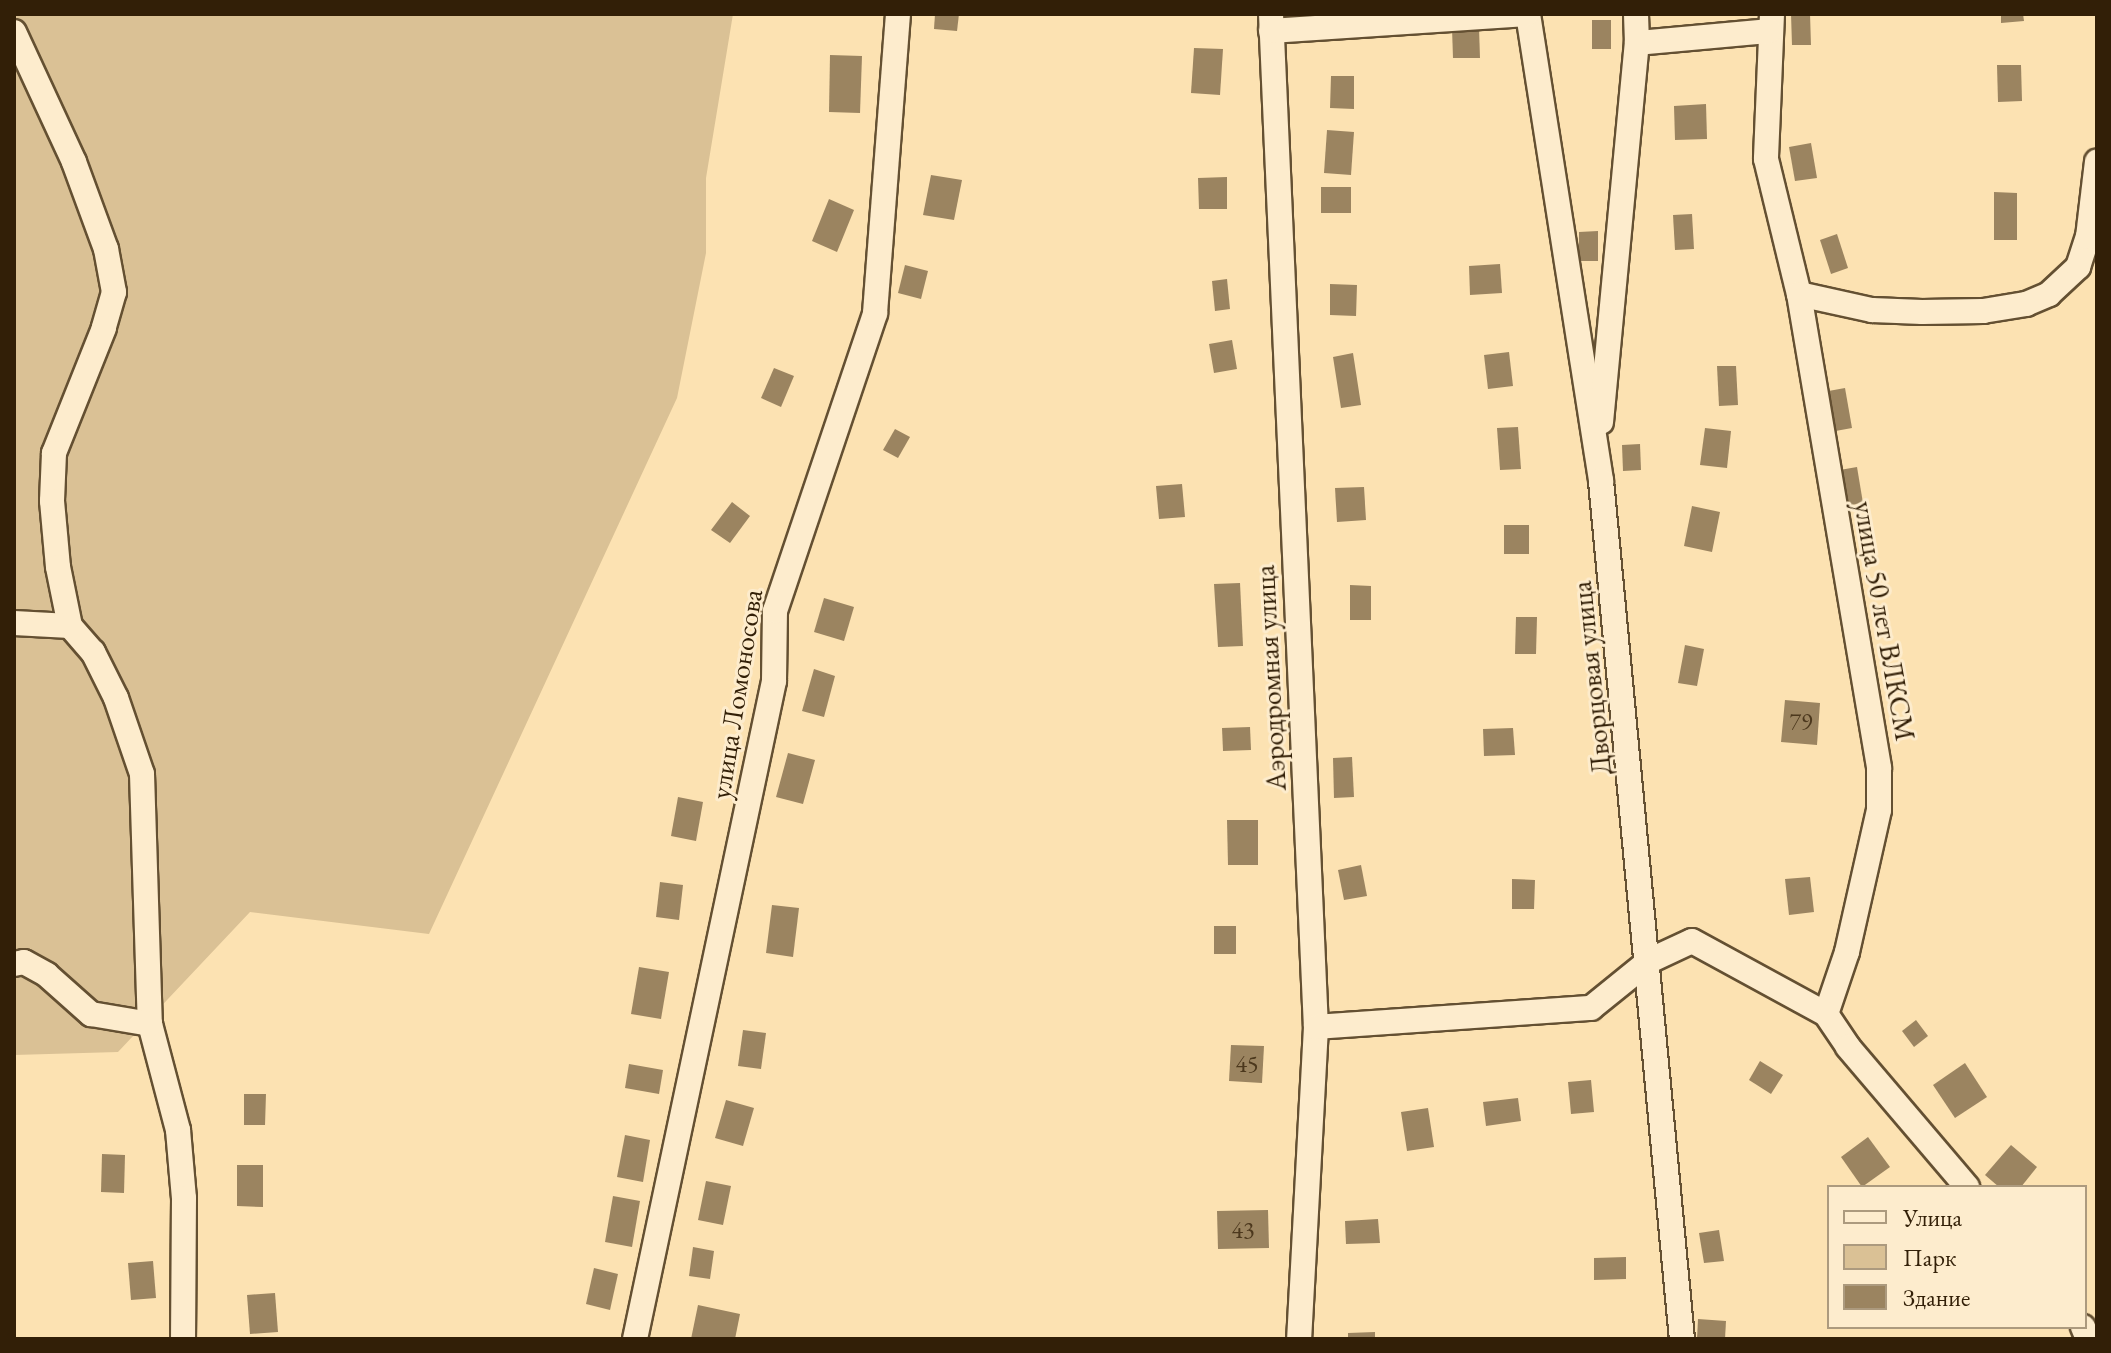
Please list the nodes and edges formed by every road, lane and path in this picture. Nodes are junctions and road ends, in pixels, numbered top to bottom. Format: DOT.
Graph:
graph roads {
  1 [pos="898,14"];
  2 [pos="1527,14"];
  3 [pos="1636,14"];
  4 [pos="1271,22"];
  5 [pos="1771,23"];
  6 [pos="14,32"];
  7 [pos="1637,43"];
  8 [pos="2097,162"];
  9 [pos="2088,265"];
  10 [pos="1799,294"];
  11 [pos="1597,458"];
  12 [pos="14,623"];
  13 [pos="70,626"];
  14 [pos="1649,961"];
  15 [pos="14,964"];
  16 [pos="1826,1014"];
  17 [pos="150,1024"];
  18 [pos="1316,1027"];
  19 [pos="1965,1185"];
  20 [pos="183,1339"];
  21 [pos="635,1339"];
  22 [pos="1299,1339"];
  23 [pos="1682,1339"];
  1 -- 21 [label="street, улица Ломоносова"];
  2 -- 4 [label="street"];
  2 -- 11 [label="street, Дворцовая улица"];
  3 -- 7 [label="street"];
  4 -- 18 [label="street, Аэродромная улица"];
  5 -- 7 [label="street"];
  5 -- 10 [label="street, улица 50 лет ВЛКСМ"];
  6 -- 13 [label="street"];
  7 -- 11 [label="street"];
  8 -- 9 [label="street"];
  9 -- 10 [label="street"];
  10 -- 16 [label="street, улица 50 лет ВЛКСМ"];
  11 -- 14 [label="street, Дворцовая улица"];
  12 -- 13 [label="street"];
  13 -- 17 [label="street"];
  14 -- 16 [label="street"];
  14 -- 18 [label="street"];
  14 -- 23 [label="street, Дворцовая улица"];
  15 -- 17 [label="street"];
  16 -- 19 [label="street"];
  17 -- 20 [label="street"];
  18 -- 22 [label="street, Аэродромная улица"];
}
